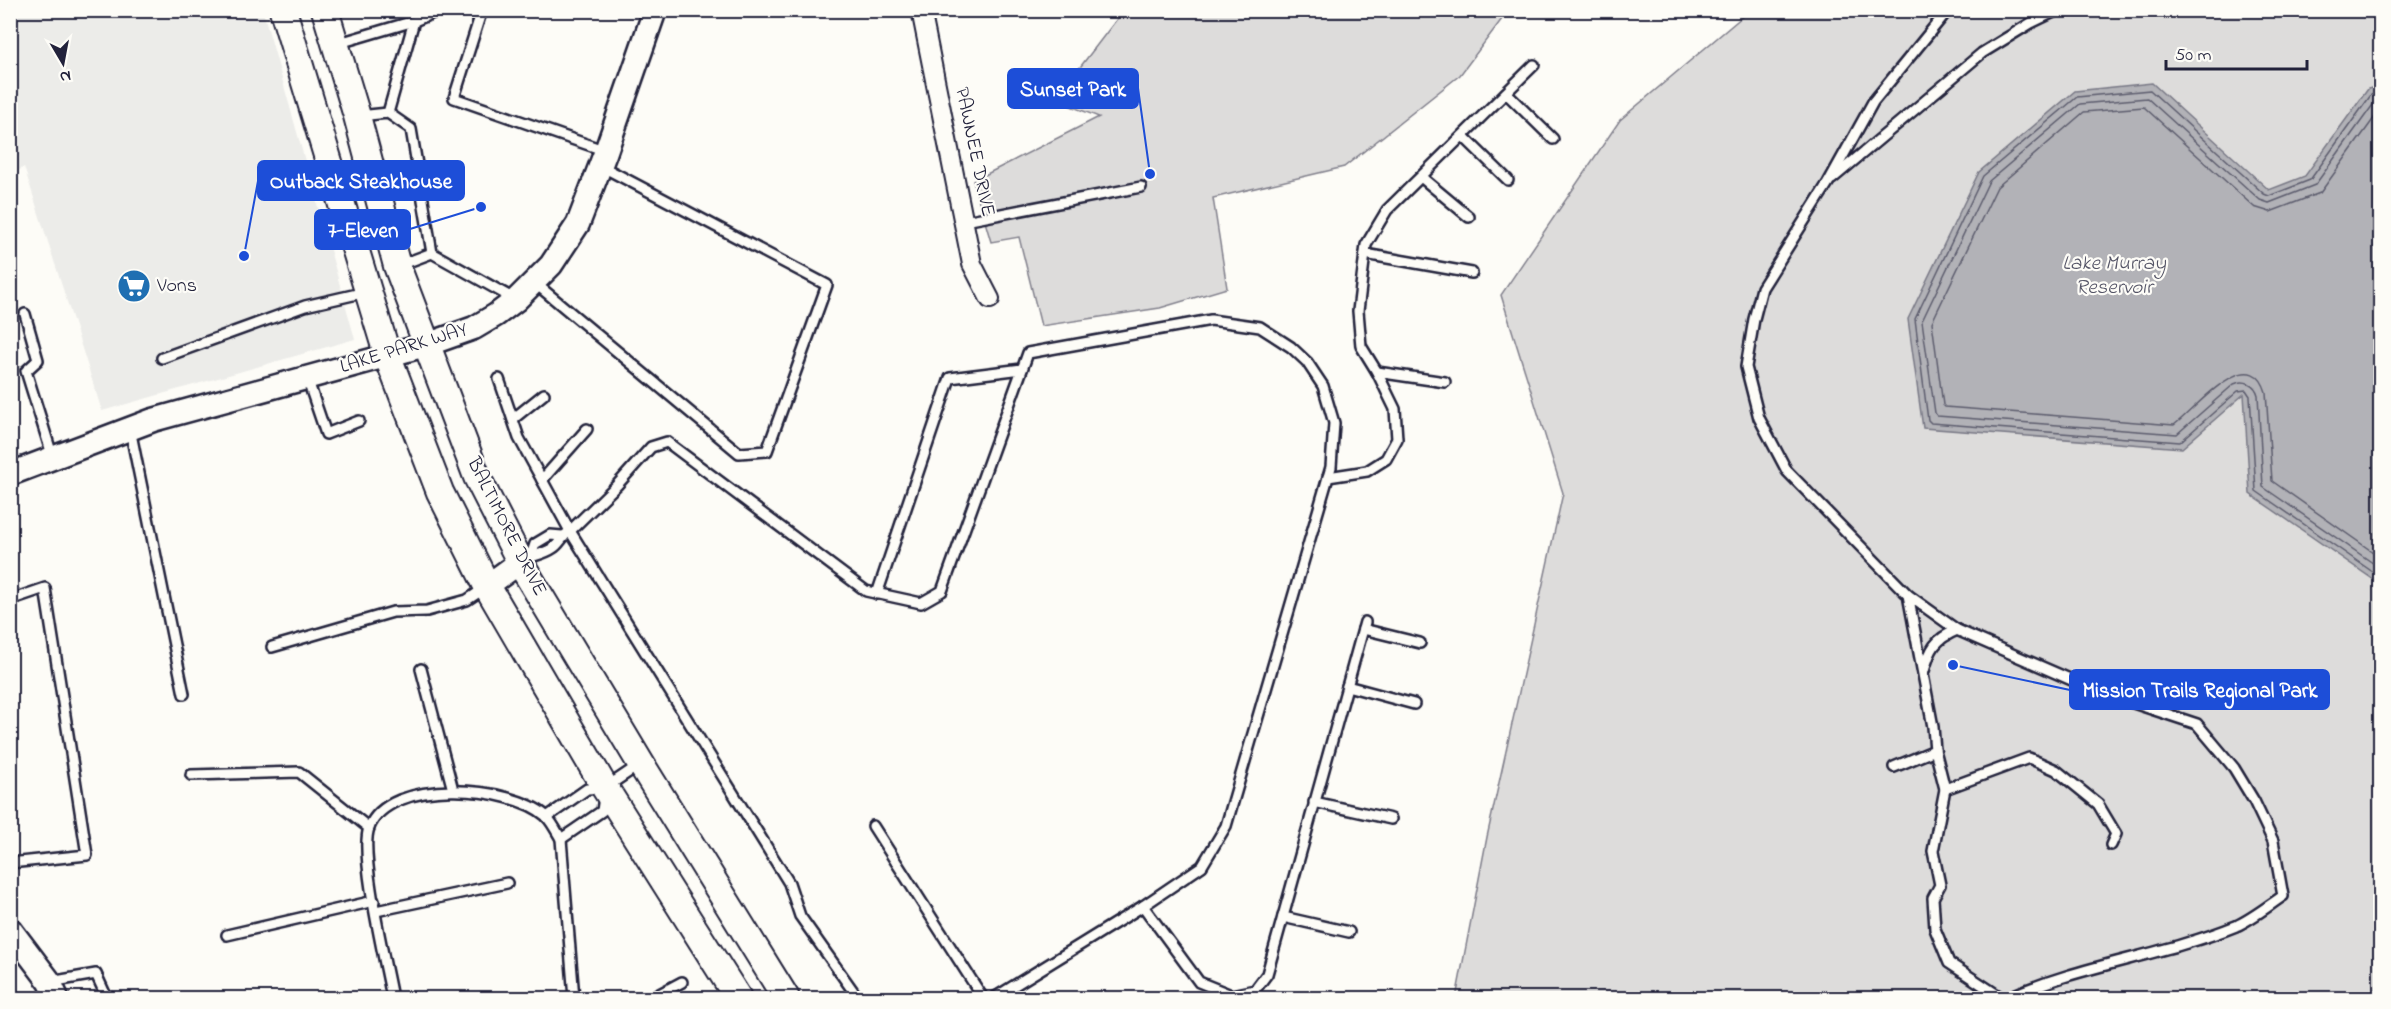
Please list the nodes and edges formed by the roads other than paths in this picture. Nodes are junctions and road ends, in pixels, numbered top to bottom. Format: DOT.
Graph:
graph roads {
  1 [pos="282,10"];
  2 [pos="325,10"];
  3 [pos="440,10"];
  4 [pos="482,10"];
  5 [pos="655,10"];
  6 [pos="921,10"];
  7 [pos="1948,10"];
  8 [pos="2058,10"];
  9 [pos="414,21"];
  10 [pos="335,45"];
  11 [pos="1534,65"];
  12 [pos="1506,93"];
  13 [pos="388,112"];
  14 [pos="357,116"];
  15 [pos="1462,136"];
  16 [pos="1553,139"];
  17 [pos="604,158"];
  18 [pos="1421,177"];
  19 [pos="1508,180"];
  20 [pos="1828,183"];
  21 [pos="1141,187"];
  22 [pos="1469,217"];
  23 [pos="965,221"];
  24 [pos="432,254"];
  25 [pos="1365,254"];
  26 [pos="398,266"];
  27 [pos="1472,273"];
  28 [pos="534,283"];
  29 [pos="368,292"];
  30 [pos="990,299"];
  31 [pos="516,300"];
  32 [pos="25,314"];
  33 [pos="426,345"];
  34 [pos="388,357"];
  35 [pos="162,358"];
  36 [pos="1022,369"];
  37 [pos="1377,372"];
  38 [pos="307,378"];
  39 [pos="499,379"];
  40 [pos="1445,382"];
  41 [pos="544,394"];
  42 [pos="513,419"];
  43 [pos="359,421"];
  44 [pos="130,429"];
  45 [pos="587,429"];
  46 [pos="53,458"];
  47 [pos="10,474"];
  48 [pos="1328,477"];
  49 [pos="542,480"];
  50 [pos="566,534"];
  51 [pos="525,559"];
  52 [pos="487,586"];
  53 [pos="877,594"];
  54 [pos="1908,595"];
  55 [pos="10,600"];
  56 [pos="1957,630"];
  57 [pos="1420,643"];
  58 [pos="272,648"];
  59 [pos="421,669"];
  60 [pos="1923,674"];
  61 [pos="1347,686"];
  62 [pos="184,694"];
  63 [pos="1414,704"];
  64 [pos="1935,750"];
  65 [pos="641,764"];
  66 [pos="1894,766"];
  67 [pos="191,775"];
  68 [pos="605,788"];
  69 [pos="1945,789"];
  70 [pos="453,790"];
  71 [pos="1314,802"];
  72 [pos="547,817"];
  73 [pos="1391,819"];
  74 [pos="873,826"];
  75 [pos="369,828"];
  76 [pos="561,839"];
  77 [pos="2111,845"];
  78 [pos="10,863"];
  79 [pos="507,883"];
  80 [pos="375,906"];
  81 [pos="1143,906"];
  82 [pos="1283,917"];
  83 [pos="10,929"];
  84 [pos="1349,932"];
  85 [pos="227,935"];
  86 [pos="682,982"];
  87 [pos="54,990"];
  88 [pos="107,999"];
  89 [pos="392,999"];
  90 [pos="574,999"];
  91 [pos="652,999"];
  92 [pos="738,999"];
  93 [pos="786,999"];
  94 [pos="858,999"];
  95 [pos="983,999"];
  96 [pos="994,999"];
  97 [pos="2002,999"];
  98 [pos="2007,999"];
  1 -- 29 [label="main road"];
  2 -- 10 [label="main road, BALTIMORE DRIVE"];
  3 -- 9 [label="lane"];
  4 -- 17 [label="lane"];
  5 -- 17 [label="street, LAKE PARK WAY"];
  6 -- 23 [label="street, PAWNEE DRIVE"];
  7 -- 20 [label="lane"];
  8 -- 20 [label="lane"];
  9 -- 10 [label="lane"];
  9 -- 13 [label="lane"];
  10 -- 14 [label="main road, BALTIMORE DRIVE"];
  11 -- 12 [label="lane"];
  12 -- 15 [label="lane"];
  12 -- 16 [label="lane"];
  13 -- 14 [label="lane"];
  13 -- 24 [label="lane"];
  14 -- 26 [label="main road, BALTIMORE DRIVE"];
  15 -- 18 [label="lane"];
  15 -- 19 [label="lane"];
  17 -- 28 [label="street, LAKE PARK WAY"];
  17 -- 28 [label="lane"];
  18 -- 22 [label="lane"];
  18 -- 25 [label="lane"];
  20 -- 54 [label="lane"];
  21 -- 23 [label="lane"];
  23 -- 30 [label="street, PAWNEE DRIVE"];
  24 -- 26 [label="lane"];
  24 -- 31 [label="lane"];
  25 -- 27 [label="lane"];
  25 -- 37 [label="lane"];
  26 -- 33 [label="main road, BALTIMORE DRIVE"];
  28 -- 31 [label="street, LAKE PARK WAY"];
  29 -- 34 [label="main road"];
  29 -- 35 [label="lane"];
  31 -- 33 [label="street, LAKE PARK WAY"];
  32 -- 46 [label="lane"];
  33 -- 34 [label="street, LAKE PARK WAY"];
  33 -- 51 [label="main road, BALTIMORE DRIVE"];
  34 -- 38 [label="street, LAKE PARK WAY"];
  34 -- 52 [label="main road"];
  36 -- 48 [label="lane"];
  36 -- 53 [label="lane"];
  36 -- 53 [label="lane"];
  37 -- 40 [label="lane"];
  37 -- 48 [label="lane"];
  38 -- 43 [label="lane"];
  38 -- 44 [label="street, LAKE PARK WAY"];
  39 -- 42 [label="lane"];
  41 -- 42 [label="lane"];
  42 -- 49 [label="lane"];
  44 -- 46 [label="street, LAKE PARK WAY"];
  44 -- 62 [label="lane"];
  45 -- 49 [label="lane"];
  46 -- 47 [label="street, LAKE PARK WAY"];
  48 -- 81 [label="lane"];
  49 -- 50 [label="lane"];
  50 -- 51 [label="lane"];
  50 -- 53 [label="lane"];
  50 -- 94 [label="lane"];
  51 -- 52 [label="street"];
  51 -- 65 [label="main road, BALTIMORE DRIVE"];
  52 -- 58 [label="lane"];
  52 -- 68 [label="main road"];
  54 -- 56 [label="lane"];
  54 -- 60 [label="lane"];
  55 -- 78 [label="lane"];
  56 -- 60 [label="lane"];
  56 -- 98 [label="lane"];
  57 -- 61 [label="lane"];
  59 -- 70 [label="lane"];
  60 -- 64 [label="lane"];
  61 -- 63 [label="lane"];
  61 -- 71 [label="lane"];
  64 -- 66 [label="lane"];
  64 -- 69 [label="lane"];
  65 -- 68 [label="lane"];
  65 -- 93 [label="main road, BALTIMORE DRIVE"];
  67 -- 75 [label="lane"];
  68 -- 72 [label="lane"];
  68 -- 76 [label="lane"];
  68 -- 92 [label="main road"];
  69 -- 77 [label="lane"];
  69 -- 97 [label="lane"];
  70 -- 72 [label="lane"];
  70 -- 75 [label="lane"];
  71 -- 73 [label="lane"];
  71 -- 82 [label="lane"];
  72 -- 76 [label="lane"];
  74 -- 95 [label="lane"];
  75 -- 80 [label="lane"];
  76 -- 90 [label="lane"];
  79 -- 80 [label="lane"];
  80 -- 85 [label="lane"];
  80 -- 89 [label="lane"];
  81 -- 82 [label="lane"];
  81 -- 96 [label="lane"];
  82 -- 84 [label="lane"];
  83 -- 87 [label="street"];
  86 -- 91 [label="lane"];
  87 -- 88 [label="lane"];
}
